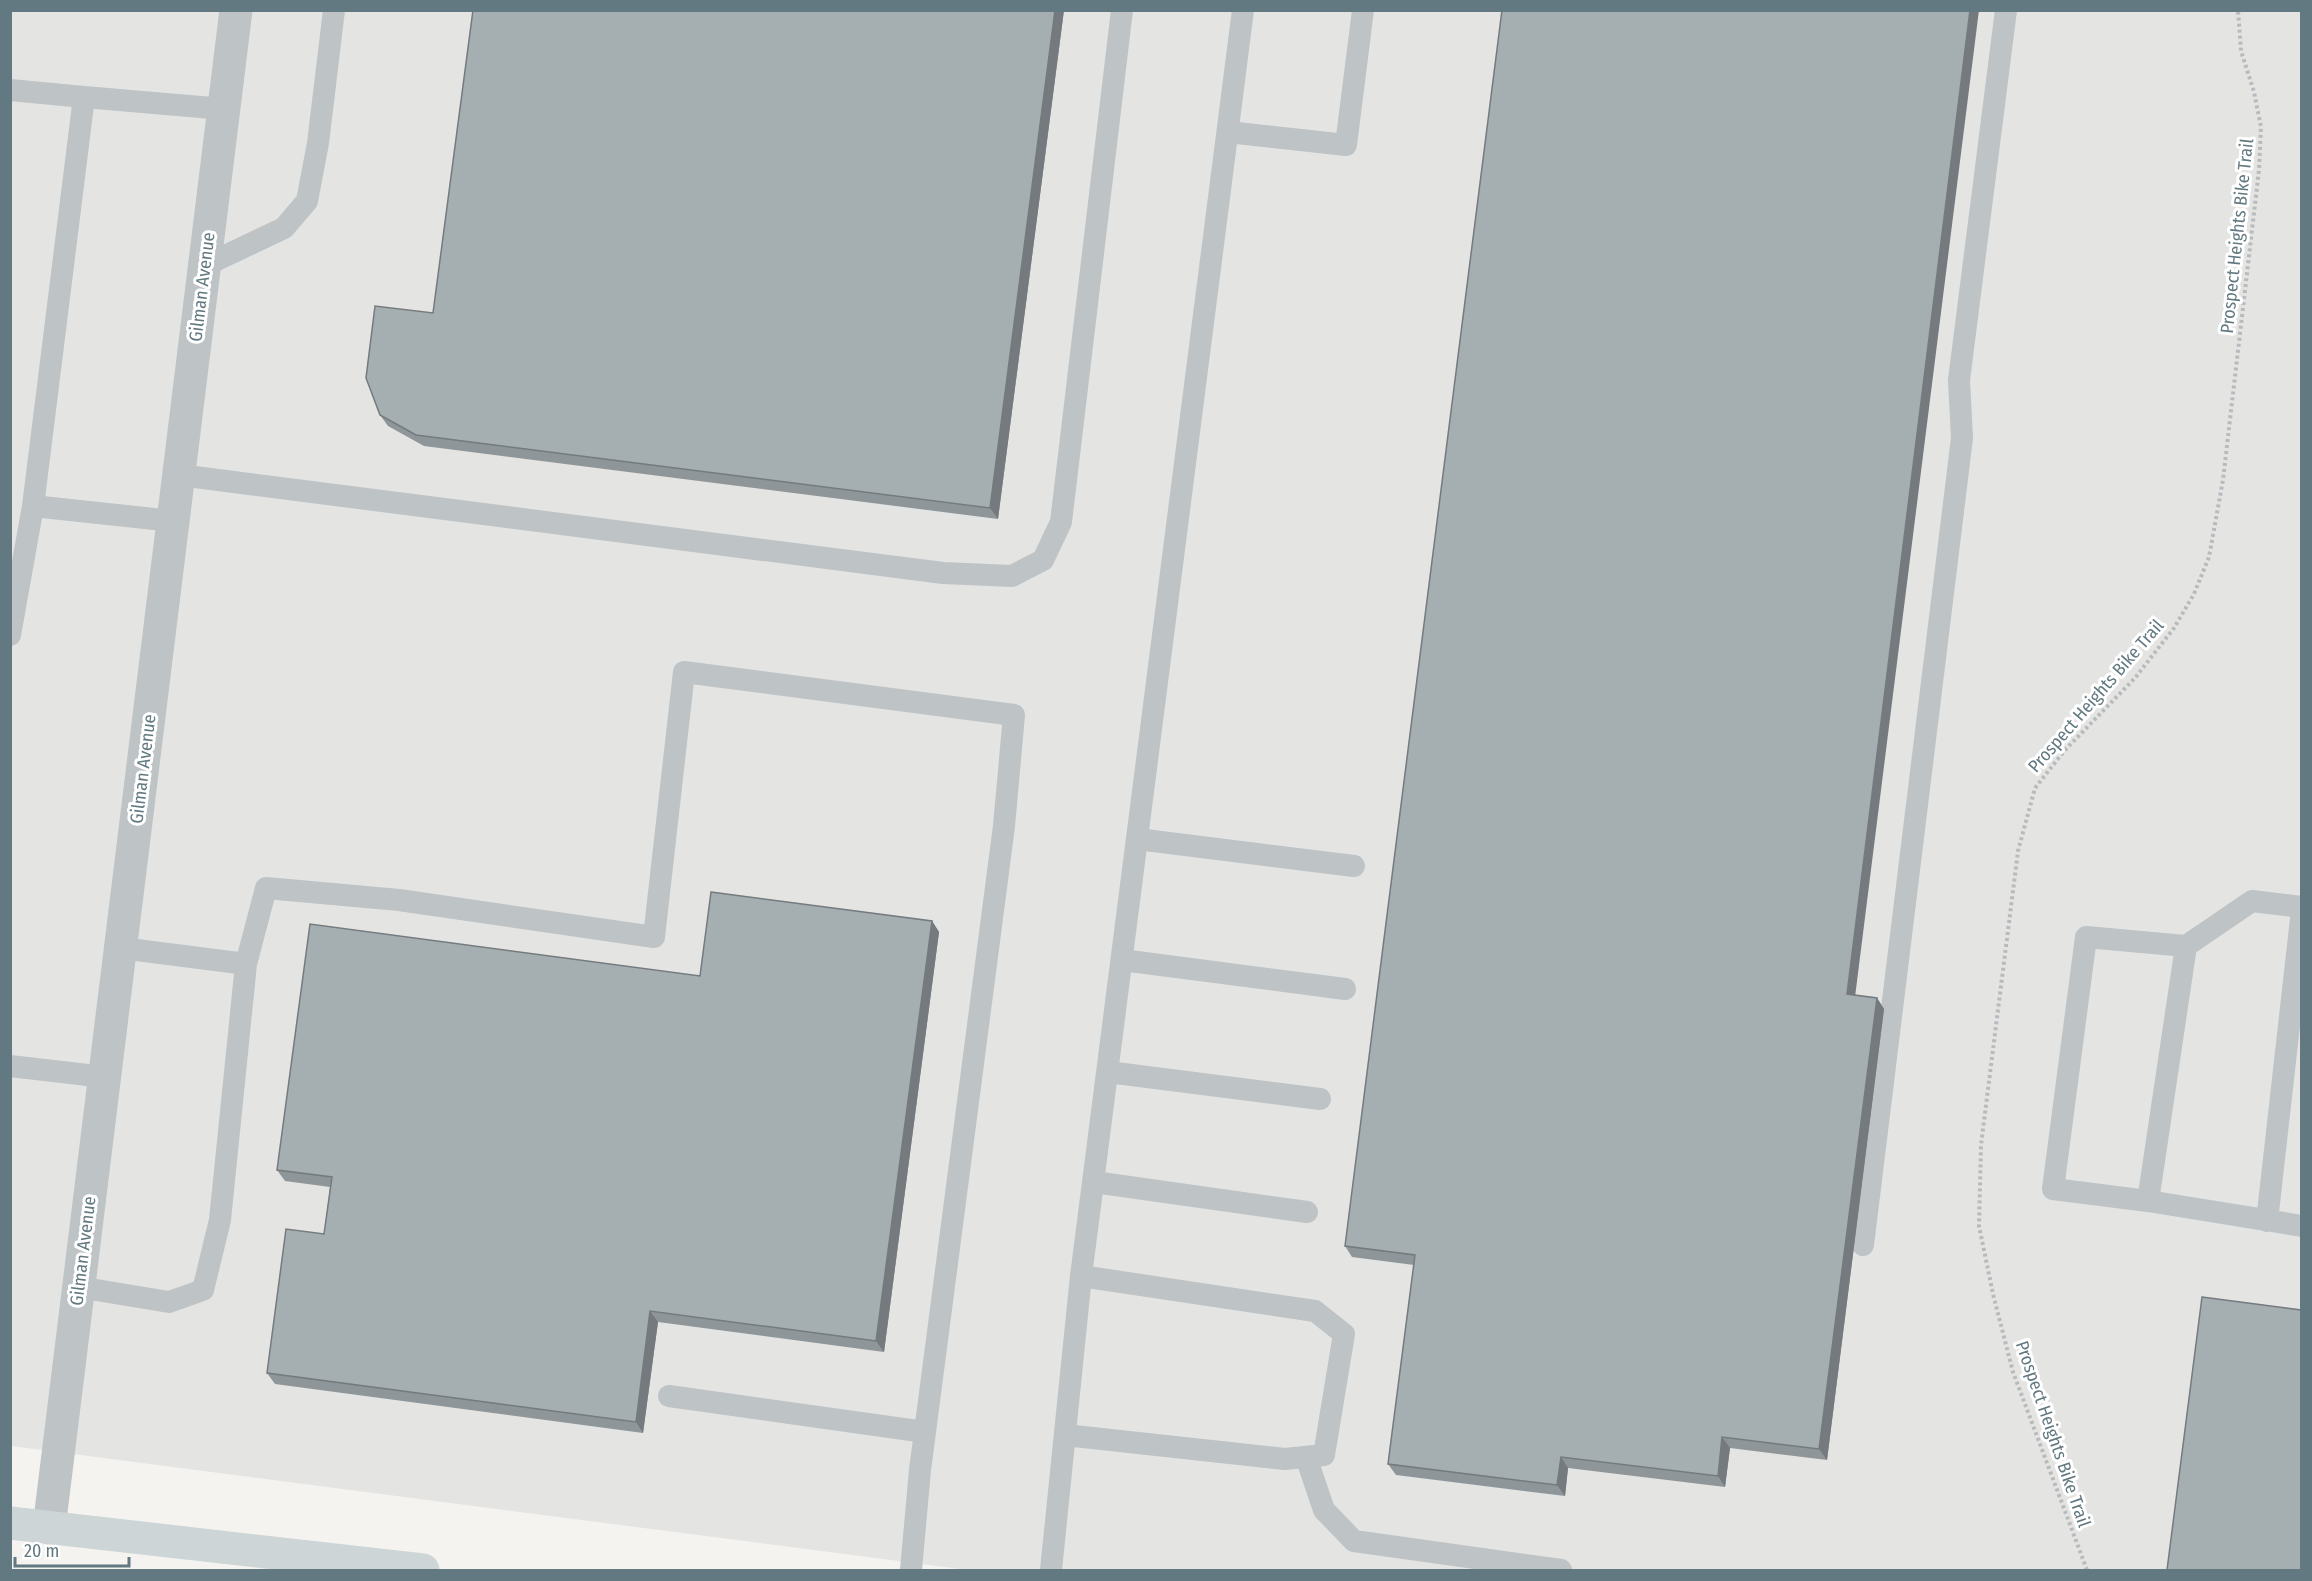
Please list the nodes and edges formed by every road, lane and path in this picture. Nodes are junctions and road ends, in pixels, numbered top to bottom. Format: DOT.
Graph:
graph roads {
  1 [pos="236,10"];
  2 [pos="334,10"];
  3 [pos="1122,10"];
  4 [pos="1243,10"];
  5 [pos="1364,10"];
  6 [pos="2006,10"];
  7 [pos="2238,10"];
  8 [pos="10,90"];
  9 [pos="84,97"];
  10 [pos="224,109"];
  11 [pos="1228,132"];
  12 [pos="204,266"];
  13 [pos="179,475"];
  14 [pos="33,506"];
  15 [pos="173,520"];
  16 [pos="10,635"];
  17 [pos="1137,839"];
  18 [pos="1354,866"];
  19 [pos="2301,908"];
  20 [pos="2186,946"];
  21 [pos="121,948"];
  22 [pos="1122,960"];
  23 [pos="246,964"];
  24 [pos="1345,989"];
  25 [pos="10,1066"];
  26 [pos="1108,1072"];
  27 [pos="105,1077"];
  28 [pos="1320,1099"];
  29 [pos="1094,1182"];
  30 [pos="2148,1201"];
  31 [pos="1307,1212"];
  32 [pos="2267,1221"];
  33 [pos="2301,1226"];
  34 [pos="1863,1245"];
  35 [pos="1081,1276"];
  36 [pos="78,1287"];
  37 [pos="669,1396"];
  38 [pos="925,1432"];
  39 [pos="1065,1435"];
  40 [pos="1306,1457"];
  41 [pos="10,1523"];
  42 [pos="49,1528"];
  43 [pos="352,1566"];
  44 [pos="423,1570"];
  45 [pos="911,1570"];
  46 [pos="1051,1570"];
  47 [pos="1561,1570"];
  48 [pos="2087,1570"];
  1 -- 10 [label="street, Gilman Avenue"];
  2 -- 12 [label="lane"];
  3 -- 13 [label="lane"];
  4 -- 11 [label="lane"];
  5 -- 11 [label="lane"];
  6 -- 34 [label="lane"];
  7 -- 48 [label="path, Prospect Heights Bike Trail"];
  8 -- 9 [label="lane"];
  9 -- 10 [label="lane"];
  9 -- 14 [label="lane"];
  10 -- 12 [label="street, Gilman Avenue"];
  11 -- 17 [label="lane"];
  12 -- 13 [label="street, Gilman Avenue"];
  13 -- 15 [label="street, Gilman Avenue"];
  14 -- 15 [label="lane"];
  14 -- 16 [label="lane"];
  15 -- 21 [label="street, Gilman Avenue"];
  17 -- 18 [label="lane"];
  17 -- 22 [label="lane"];
  19 -- 20 [label="lane"];
  19 -- 32 [label="lane"];
  20 -- 30 [label="lane"];
  20 -- 30 [label="lane"];
  21 -- 23 [label="lane"];
  21 -- 27 [label="street, Gilman Avenue"];
  22 -- 24 [label="lane"];
  22 -- 26 [label="lane"];
  23 -- 36 [label="lane"];
  23 -- 38 [label="lane"];
  25 -- 27 [label="lane"];
  26 -- 28 [label="lane"];
  26 -- 29 [label="lane"];
  27 -- 36 [label="street, Gilman Avenue"];
  29 -- 31 [label="lane"];
  29 -- 35 [label="lane"];
  30 -- 32 [label="lane"];
  32 -- 33 [label="lane"];
  35 -- 39 [label="lane"];
  35 -- 40 [label="lane"];
  36 -- 42 [label="street, Gilman Avenue"];
  37 -- 38 [label="lane"];
  38 -- 45 [label="lane"];
  39 -- 40 [label="lane"];
  39 -- 46 [label="lane"];
  40 -- 47 [label="lane"];
  41 -- 42 [label="main road"];
  42 -- 43 [label="main road"];
  43 -- 44 [label="main road"];
}
